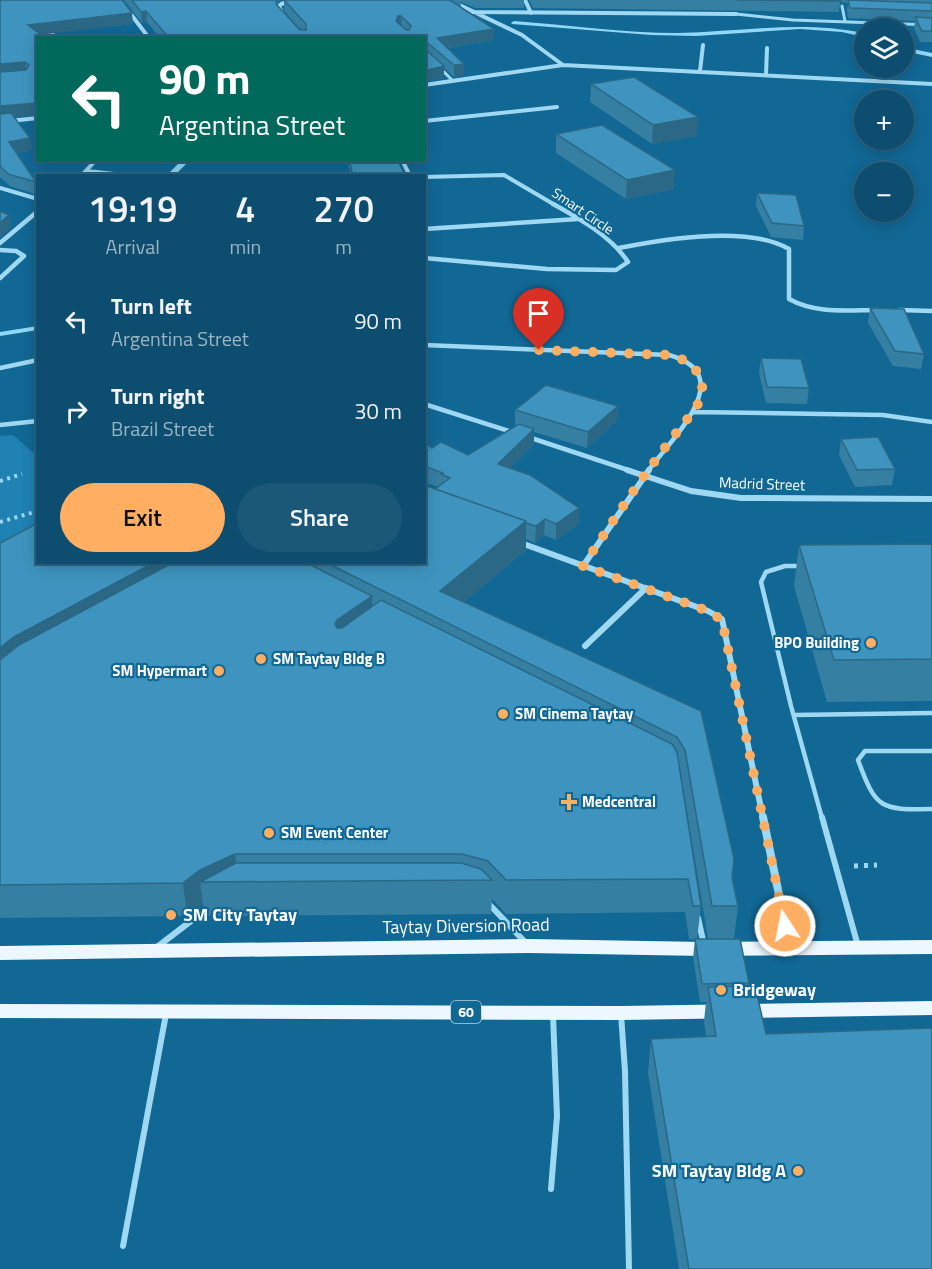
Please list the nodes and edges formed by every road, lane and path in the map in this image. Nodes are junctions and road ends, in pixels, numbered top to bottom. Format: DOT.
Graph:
graph roads {
  1 [pos="120,0"];
  2 [pos="296,0"];
  3 [pos="449,0"];
  4 [pos="525,0"];
  5 [pos="832,6"];
  6 [pos="472,12"];
  7 [pos="531,13"];
  8 [pos="736,14"];
  9 [pos="288,20"];
  10 [pos="845,21"];
  11 [pos="932,25"];
  12 [pos="147,36"];
  13 [pos="703,45"];
  14 [pos="766,48"];
  15 [pos="563,65"];
  16 [pos="439,67"];
  17 [pos="700,72"];
  18 [pos="766,75"];
  19 [pos="453,81"];
  20 [pos="932,84"];
  21 [pos="426,85"];
  22 [pos="557,107"];
  23 [pos="36,118"];
  24 [pos="426,121"];
  25 [pos="0,122"];
  26 [pos="94,162"];
  27 [pos="87,171"];
  28 [pos="83,174"];
  29 [pos="115,174"];
  30 [pos="426,177"];
  31 [pos="0,188"];
  32 [pos="36,198"];
  33 [pos="36,213"];
  34 [pos="579,219"];
  35 [pos="426,229"];
  36 [pos="0,243"];
  37 [pos="619,248"];
  38 [pos="0,250"];
  39 [pos="426,258"];
  40 [pos="0,278"];
  41 [pos="885,310"];
  42 [pos="897,310"];
  43 [pos="932,311"];
  44 [pos="426,345"];
  45 [pos="36,360"];
  46 [pos="0,368"];
  47 [pos="426,405"];
  48 [pos="693,412"];
  49 [pos="36,421"];
  50 [pos="932,422"];
  51 [pos="0,426"];
  52 [pos="22,474"];
  53 [pos="644,474"];
  54 [pos="0,481"];
  55 [pos="932,499"];
  56 [pos="36,511"];
  57 [pos="0,522"];
  58 [pos="509,539"];
  59 [pos="583,566"];
  60 [pos="808,566"];
  61 [pos="646,588"];
  62 [pos="585,646"];
  63 [pos="932,713"];
  64 [pos="794,716"];
  65 [pos="932,751"];
  66 [pos="932,809"];
  67 [pos="484,898"];
  68 [pos="215,903"];
  69 [pos="697,912"];
  70 [pos="529,946"];
  71 [pos="932,947"];
  72 [pos="858,948"];
  73 [pos="705,949"];
  74 [pos="790,949"];
  75 [pos="150,952"];
  76 [pos="0,953"];
  77 [pos="932,1008"];
  78 [pos="0,1011"];
  79 [pos="167,1011"];
  80 [pos="553,1013"];
  81 [pos="621,1013"];
  82 [pos="550,1189"];
  83 [pos="123,1246"];
  84 [pos="629,1269"];
  1 -- 12 [label="street"];
  2 -- 9 [label="street"];
  3 -- 6 [label="street"];
  4 -- 7 [label="street"];
  5 -- 10 [label="lane"];
  6 -- 7 [label="street"];
  6 -- 15 [label="street"];
  7 -- 8 [label="street"];
  8 -- 10 [label="lane"];
  10 -- 11 [label="lane"];
  13 -- 17 [label="street"];
  14 -- 18 [label="street"];
  15 -- 17 [label="street"];
  15 -- 19 [label="street"];
  16 -- 19 [label="lane"];
  17 -- 18 [label="street"];
  18 -- 20 [label="street"];
  19 -- 21 [label="street"];
  22 -- 24 [label="street"];
  23 -- 25 [label="street"];
  26 -- 27 [label="street"];
  27 -- 28 [label="street"];
  27 -- 29 [label="street"];
  30 -- 34 [label="street, Smart Circle"];
  31 -- 32 [label="street"];
  33 -- 36 [label="street"];
  34 -- 35 [label="street"];
  34 -- 37 [label="street, Smart Circle"];
  37 -- 39 [label="street, Smart Circle"];
  37 -- 41 [label="street"];
  38 -- 40 [label="street"];
  42 -- 43 [label="street"];
  44 -- 48 [label="street"];
  45 -- 46 [label="street"];
  47 -- 53 [label="street, Madrid Street"];
  48 -- 50 [label="street"];
  48 -- 53 [label="street"];
  49 -- 51 [label="street"];
  52 -- 54 [label="path"];
  53 -- 55 [label="street, Madrid Street"];
  53 -- 59 [label="street"];
  56 -- 57 [label="path"];
  58 -- 59 [label="street"];
  59 -- 61 [label="street"];
  60 -- 64 [label="lane"];
  61 -- 62 [label="street"];
  61 -- 74 [label="street"];
  63 -- 64 [label="lane"];
  64 -- 72 [label="lane"];
  65 -- 66 [label="lane"];
  67 -- 70 [label="lane"];
  68 -- 75 [label="lane"];
  69 -- 73 [label="lane"];
  70 -- 73 [label="main road, Taytay Diversion Road"];
  70 -- 75 [label="main road, Taytay Diversion Road"];
  71 -- 72 [label="main road, Taytay Diversion Road"];
  72 -- 74 [label="main road, Taytay Diversion Road"];
  73 -- 74 [label="main road, Taytay Diversion Road"];
  75 -- 76 [label="main road, Taytay Diversion Road"];
  77 -- 81 [label="main road, 60"];
  78 -- 79 [label="main road, 60"];
  79 -- 80 [label="main road, 60"];
  79 -- 83 [label="lane"];
  80 -- 81 [label="main road, 60"];
  80 -- 82 [label="lane"];
  81 -- 84 [label="lane"];
}
